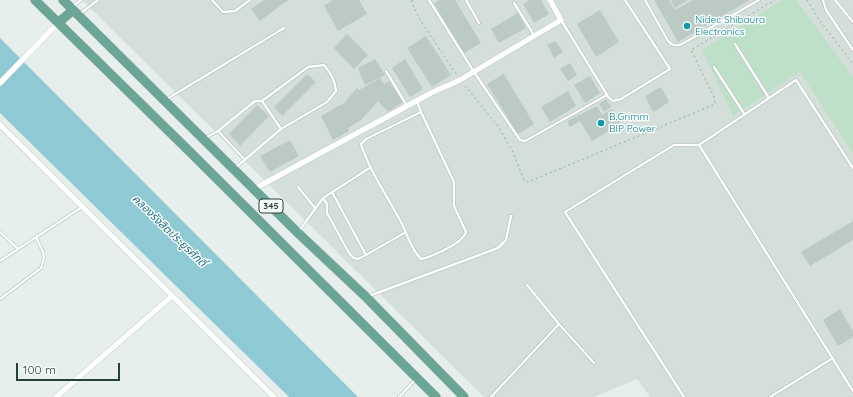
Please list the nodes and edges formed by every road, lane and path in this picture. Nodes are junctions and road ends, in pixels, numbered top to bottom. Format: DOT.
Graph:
graph roads {
  1 [pos="35,0"];
  2 [pos="63,0"];
  3 [pos="81,0"];
  4 [pos="98,0"];
  5 [pos="212,0"];
  6 [pos="250,0"];
  7 [pos="412,0"];
  8 [pos="429,0"];
  9 [pos="466,0"];
  10 [pos="550,0"];
  11 [pos="625,0"];
  12 [pos="645,0"];
  13 [pos="759,0"];
  14 [pos="775,0"];
  15 [pos="807,0"];
  16 [pos="823,0"];
  17 [pos="836,0"];
  18 [pos="514,3"];
  19 [pos="74,11"];
  20 [pos="561,20"];
  21 [pos="853,22"];
  22 [pos="58,23"];
  23 [pos="479,23"];
  24 [pos="284,28"];
  25 [pos="535,36"];
  26 [pos="735,44"];
  27 [pos="853,50"];
  28 [pos="853,64"];
  29 [pos="714,66"];
  30 [pos="386,71"];
  31 [pos="474,72"];
  32 [pos="460,80"];
  33 [pos="0,83"];
  34 [pos="607,95"];
  35 [pos="769,98"];
  36 [pos="165,101"];
  37 [pos="262,101"];
  38 [pos="417,101"];
  39 [pos="408,107"];
  40 [pos="421,112"];
  41 [pos="745,115"];
  42 [pos="0,125"];
  43 [pos="281,129"];
  44 [pos="218,131"];
  45 [pos="203,139"];
  46 [pos="699,146"];
  47 [pos="245,160"];
  48 [pos="371,167"];
  49 [pos="234,168"];
  50 [pos="853,168"];
  51 [pos="298,187"];
  52 [pos="254,189"];
  53 [pos="332,192"];
  54 [pos="323,198"];
  55 [pos="82,207"];
  56 [pos="315,208"];
  57 [pos="511,216"];
  58 [pos="0,232"];
  59 [pos="406,232"];
  60 [pos="298,233"];
  61 [pos="36,237"];
  62 [pos="18,249"];
  63 [pos="366,255"];
  64 [pos="0,261"];
  65 [pos="527,285"];
  66 [pos="172,296"];
  67 [pos="366,297"];
  68 [pos="0,299"];
  69 [pos="559,324"];
  70 [pos="833,358"];
  71 [pos="594,363"];
  72 [pos="417,378"];
  73 [pos="853,390"];
  74 [pos="56,397"];
  75 [pos="274,397"];
  76 [pos="399,397"];
  77 [pos="436,397"];
  78 [pos="464,397"];
  79 [pos="491,397"];
  80 [pos="684,397"];
  81 [pos="770,397"];
  1 -- 22 [label="main road, 345"];
  2 -- 19 [label="main road, 345"];
  3 -- 19 [label="lane"];
  4 -- 19 [label="lane"];
  5 -- 6 [label="lane"];
  7 -- 32 [label="path"];
  8 -- 31 [label="lane"];
  9 -- 23 [label="lane"];
  10 -- 20 [label="street"];
  11 -- 34 [label="lane"];
  12 -- 13 [label="lane"];
  14 -- 32 [label="path"];
  15 -- 28 [label="path"];
  16 -- 27 [label="lane"];
  17 -- 21 [label="lane"];
  18 -- 25 [label="lane"];
  19 -- 22 [label="main road"];
  19 -- 36 [label="main road, 345"];
  20 -- 25 [label="street"];
  20 -- 34 [label="lane"];
  22 -- 33 [label="street"];
  22 -- 72 [label="main road, 345"];
  24 -- 36 [label="lane"];
  25 -- 31 [label="street"];
  26 -- 35 [label="lane"];
  29 -- 41 [label="lane"];
  30 -- 39 [label="lane"];
  31 -- 32 [label="street"];
  31 -- 34 [label="lane"];
  32 -- 38 [label="street"];
  35 -- 41 [label="lane"];
  35 -- 50 [label="lane"];
  36 -- 45 [label="main road, 345"];
  37 -- 43 [label="lane"];
  37 -- 43 [label="lane"];
  37 -- 44 [label="lane"];
  38 -- 39 [label="street"];
  38 -- 40 [label="lane"];
  39 -- 52 [label="street"];
  40 -- 48 [label="lane"];
  40 -- 59 [label="lane"];
  41 -- 46 [label="lane"];
  42 -- 55 [label="street"];
  43 -- 47 [label="lane"];
  44 -- 45 [label="lane"];
  44 -- 47 [label="lane"];
  45 -- 49 [label="main road, 345"];
  46 -- 70 [label="lane"];
  46 -- 80 [label="lane"];
  47 -- 49 [label="lane"];
  48 -- 53 [label="lane"];
  48 -- 59 [label="lane"];
  49 -- 52 [label="main road, 345"];
  51 -- 56 [label="lane"];
  52 -- 60 [label="main road, 345"];
  53 -- 54 [label="lane"];
  53 -- 63 [label="lane"];
  54 -- 56 [label="lane"];
  54 -- 63 [label="lane"];
  55 -- 61 [label="lane"];
  55 -- 66 [label="street"];
  56 -- 60 [label="lane"];
  57 -- 67 [label="lane"];
  58 -- 62 [label="lane"];
  59 -- 63 [label="lane"];
  60 -- 67 [label="main road, 345"];
  61 -- 62 [label="lane"];
  61 -- 68 [label="lane"];
  62 -- 64 [label="lane"];
  65 -- 69 [label="lane"];
  66 -- 74 [label="street"];
  66 -- 75 [label="street"];
  67 -- 78 [label="main road, 345"];
  69 -- 71 [label="lane"];
  69 -- 79 [label="lane"];
  70 -- 73 [label="lane"];
  70 -- 81 [label="lane"];
  72 -- 76 [label="lane"];
  72 -- 77 [label="main road, 345"];
}
